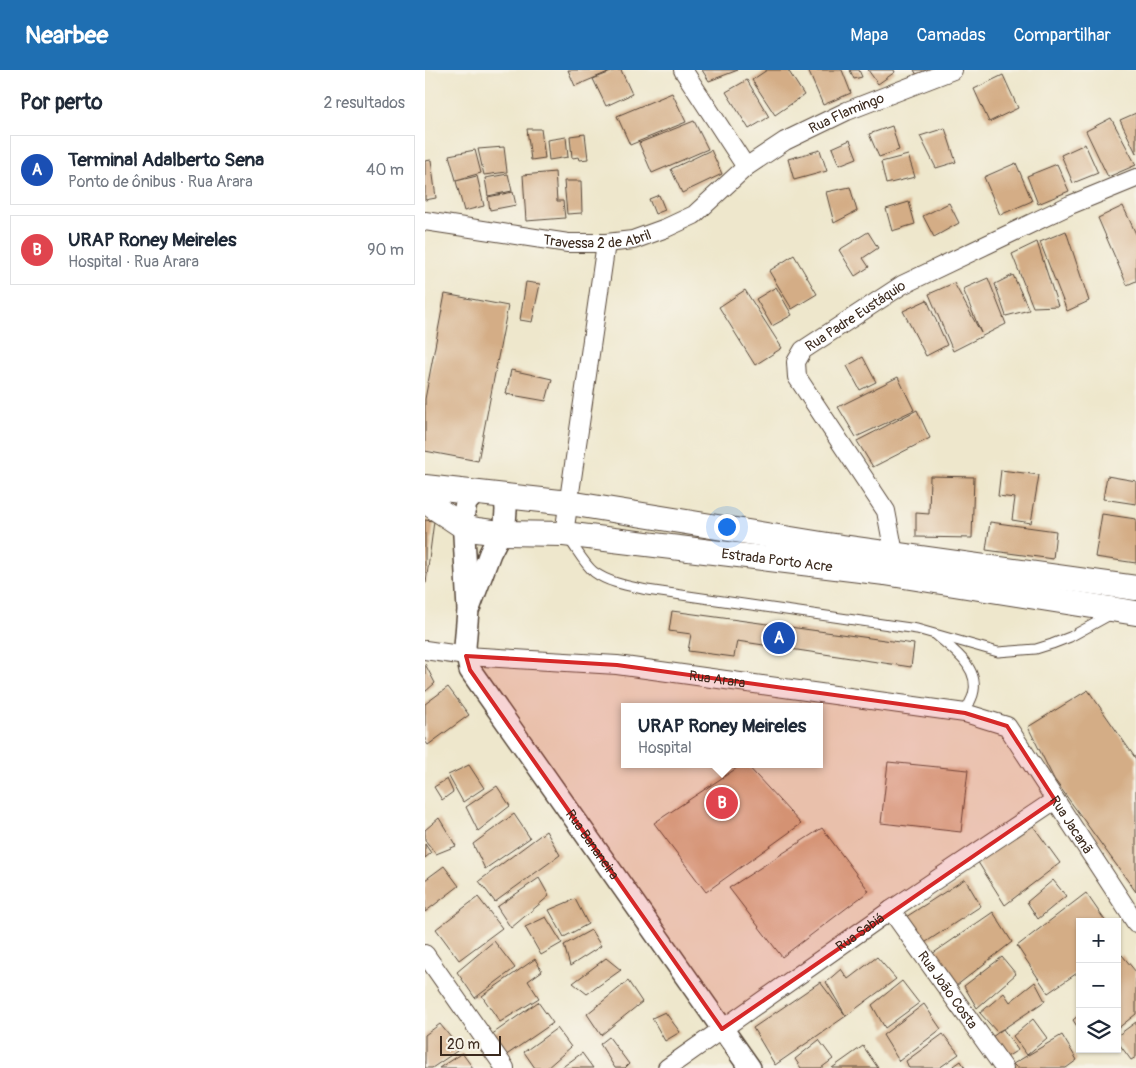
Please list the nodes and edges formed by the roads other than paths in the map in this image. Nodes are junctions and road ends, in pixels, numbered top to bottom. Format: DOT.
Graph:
graph roads {
  1 [pos="683,70"];
  2 [pos="953,70"];
  3 [pos="746,167"];
  4 [pos="1136,178"];
  5 [pos="425,221"];
  6 [pos="606,243"];
  7 [pos="425,487"];
  8 [pos="476,492"];
  9 [pos="505,495"];
  10 [pos="425,501"];
  11 [pos="569,503"];
  12 [pos="465,527"];
  13 [pos="500,532"];
  14 [pos="564,534"];
  15 [pos="893,563"];
  16 [pos="1136,588"];
  17 [pos="468,610"];
  18 [pos="1127,612"];
  19 [pos="934,634"];
  20 [pos="425,650"];
  21 [pos="466,656"];
  22 [pos="965,713"];
  23 [pos="1007,726"];
  24 [pos="1055,800"];
  25 [pos="891,910"];
  26 [pos="1136,923"];
  27 [pos="425,954"];
  28 [pos="722,1029"];
  29 [pos="505,1068"];
  30 [pos="667,1068"];
  31 [pos="750,1068"];
  32 [pos="1004,1068"];
  1 -- 3 [label="street"];
  2 -- 3 [label="street, Rua Flamingo"];
  3 -- 6 [label="street, Travessa 2 de Abril"];
  4 -- 15 [label="street, Rua Padre Eustáquio"];
  5 -- 6 [label="street, Travessa 2 de Abril"];
  6 -- 11 [label="street"];
  7 -- 8 [label="main road, Estrada Porto Acre"];
  8 -- 9 [label="main road, Estrada Porto Acre"];
  8 -- 12 [label="street"];
  9 -- 11 [label="main road, Estrada Porto Acre"];
  9 -- 13 [label="street"];
  10 -- 12 [label="main road, Estrada Porto Acre"];
  11 -- 14 [label="street"];
  11 -- 15 [label="main road, Estrada Porto Acre"];
  12 -- 13 [label="main road, Estrada Porto Acre"];
  12 -- 17 [label="street, Rua Bananeira"];
  13 -- 14 [label="main road, Estrada Porto Acre"];
  13 -- 17 [label="street, Rua Bananeira"];
  14 -- 15 [label="main road, Estrada Porto Acre"];
  14 -- 19 [label="lane"];
  15 -- 16 [label="main road, Estrada Porto Acre"];
  15 -- 18 [label="main road, Estrada Porto Acre"];
  17 -- 21 [label="street, Rua Bananeira"];
  18 -- 19 [label="lane"];
  19 -- 22 [label="lane"];
  20 -- 21 [label="street, Rua Arara"];
  21 -- 22 [label="street, Rua Arara"];
  21 -- 28 [label="street, Rua Bananeira"];
  22 -- 23 [label="street, Rua Arara"];
  23 -- 24 [label="street, Rua Jacanã"];
  24 -- 25 [label="street, Rua Sabiá"];
  24 -- 26 [label="street, Rua Jacanã"];
  25 -- 28 [label="street, Rua Sabiá"];
  25 -- 32 [label="street, Rua João Costa"];
  27 -- 29 [label="street"];
  28 -- 30 [label="street, Rua Sabiá"];
  28 -- 31 [label="street, Rua Bananeira"];
}
